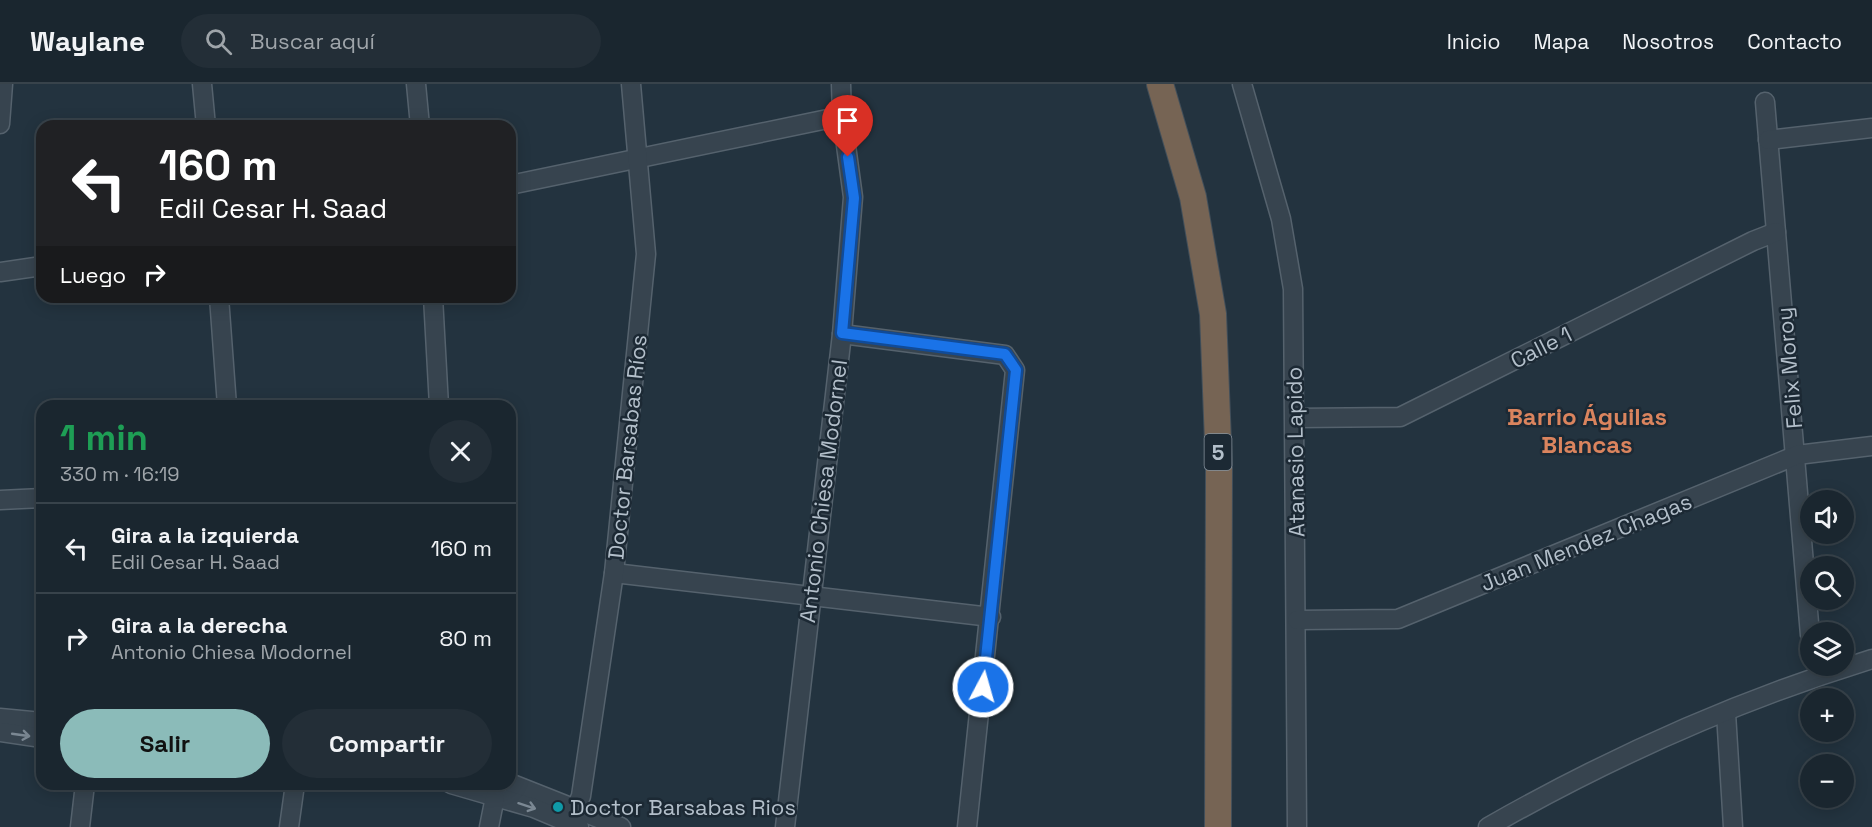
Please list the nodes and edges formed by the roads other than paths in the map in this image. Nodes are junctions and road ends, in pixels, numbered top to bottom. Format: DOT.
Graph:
graph roads {
  1 [pos="3,84"];
  2 [pos="202,84"];
  3 [pos="416,84"];
  4 [pos="631,84"];
  5 [pos="841,84"];
  6 [pos="1160,84"];
  7 [pos="1242,84"];
  8 [pos="1765,102"];
  9 [pos="842,116"];
  10 [pos="205,120"];
  11 [pos="419,120"];
  12 [pos="0,124"];
  13 [pos="1872,128"];
  14 [pos="1768,140"];
  15 [pos="638,158"];
  16 [pos="516,184"];
  17 [pos="1776,232"];
  18 [pos="36,267"];
  19 [pos="0,272"];
  20 [pos="219,303"];
  21 [pos="433,303"];
  22 [pos="842,333"];
  23 [pos="227,400"];
  24 [pos="439,400"];
  25 [pos="1296,418"];
  26 [pos="1872,446"];
  27 [pos="1797,455"];
  28 [pos="36,498"];
  29 [pos="0,500"];
  30 [pos="614,573"];
  31 [pos="810,596"];
  32 [pos="991,616"];
  33 [pos="1297,620"];
  34 [pos="1809,622"];
  35 [pos="1872,659"];
  36 [pos="1854,663"];
  37 [pos="1805,676"];
  38 [pos="1726,713"];
  39 [pos="0,718"];
  40 [pos="36,721"];
  41 [pos="0,732"];
  42 [pos="36,737"];
  43 [pos="516,785"];
  44 [pos="84,790"];
  45 [pos="294,790"];
  46 [pos="471,790"];
  47 [pos="495,797"];
  48 [pos="576,808"];
  49 [pos="80,827"];
  50 [pos="289,827"];
  51 [pos="489,827"];
  52 [pos="579,827"];
  53 [pos="621,827"];
  54 [pos="784,827"];
  55 [pos="967,827"];
  56 [pos="1218,827"];
  57 [pos="1297,827"];
  58 [pos="1488,827"];
  59 [pos="1733,827"];
  1 -- 12 [label="street"];
  2 -- 10 [label="street"];
  3 -- 11 [label="street"];
  4 -- 15 [label="street, Doctor Barsabas Ríos"];
  5 -- 9 [label="street, Antonio Chiesa Modornel"];
  6 -- 56 [label="highway, 5"];
  7 -- 25 [label="street, Atanasio Lapido"];
  8 -- 14 [label="street, Felix Moroy"];
  9 -- 15 [label="street"];
  9 -- 22 [label="street, Antonio Chiesa Modornel"];
  13 -- 14 [label="street"];
  14 -- 17 [label="street, Felix Moroy"];
  15 -- 16 [label="street"];
  15 -- 30 [label="street, Doctor Barsabas Ríos"];
  17 -- 25 [label="street, Calle 1"];
  17 -- 27 [label="street, Felix Moroy"];
  18 -- 19 [label="street"];
  20 -- 23 [label="street"];
  21 -- 24 [label="street"];
  22 -- 31 [label="street, Antonio Chiesa Modornel"];
  22 -- 32 [label="street"];
  25 -- 33 [label="street, Atanasio Lapido"];
  26 -- 27 [label="street, Juan Mendez Chagas"];
  27 -- 33 [label="street, Juan Mendez Chagas"];
  27 -- 34 [label="street, Felix Moroy"];
  28 -- 29 [label="street"];
  30 -- 31 [label="street"];
  30 -- 48 [label="street, Doctor Barsabas Ríos"];
  31 -- 32 [label="street"];
  31 -- 54 [label="street, Antonio Chiesa Modornel"];
  32 -- 55 [label="street"];
  33 -- 57 [label="street, Atanasio Lapido"];
  35 -- 36 [label="street"];
  37 -- 38 [label="street"];
  38 -- 58 [label="street"];
  38 -- 59 [label="street"];
  39 -- 40 [label="street"];
  41 -- 42 [label="street, one-way"];
  43 -- 48 [label="street"];
  44 -- 49 [label="street"];
  45 -- 50 [label="street"];
  46 -- 47 [label="street"];
  47 -- 51 [label="street"];
  47 -- 52 [label="street, one-way"];
  48 -- 53 [label="street"];
}
